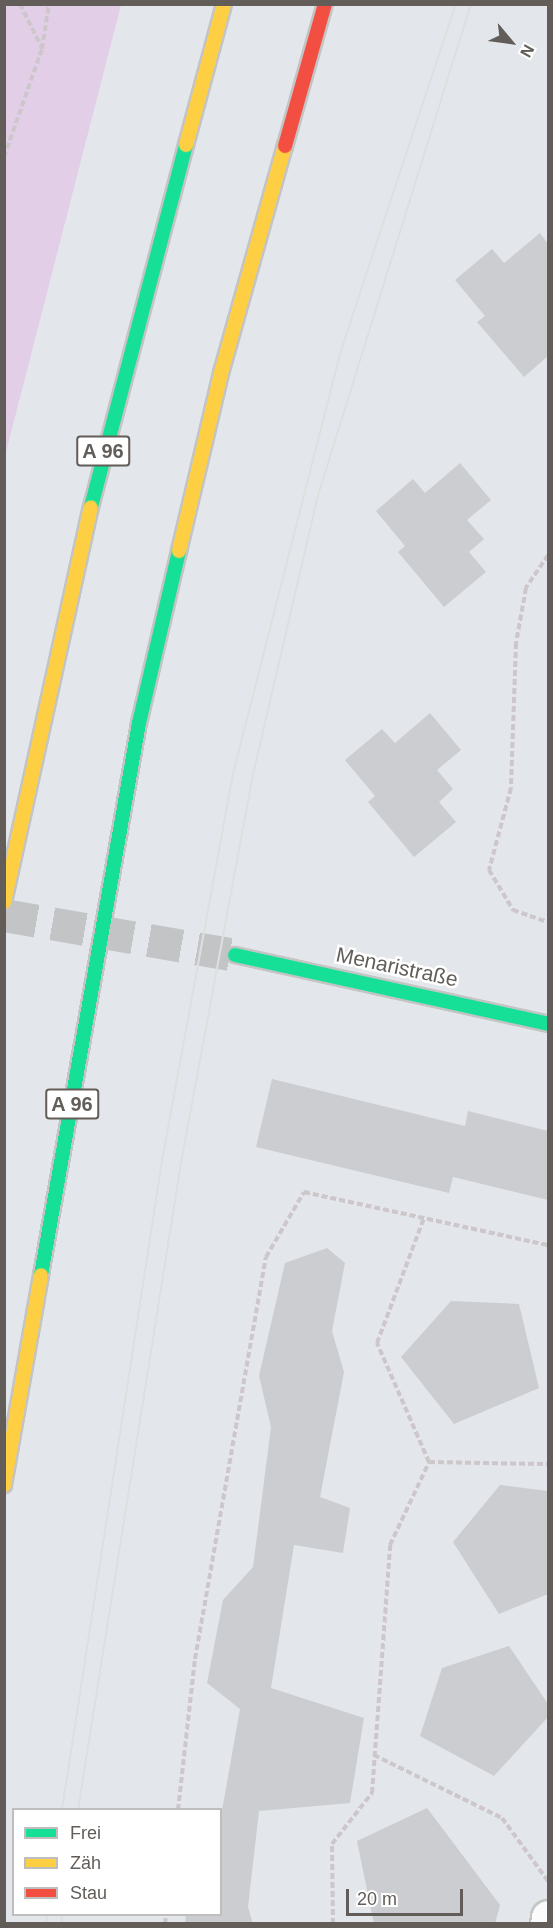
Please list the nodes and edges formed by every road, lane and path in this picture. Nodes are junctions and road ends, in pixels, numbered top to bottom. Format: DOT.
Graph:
graph roads {
  1 [pos="20,4"];
  2 [pos="49,4"];
  3 [pos="224,4"];
  4 [pos="325,4"];
  5 [pos="42,49"];
  6 [pos="4,157"];
  7 [pos="549,555"];
  8 [pos="4,902"];
  9 [pos="549,922"];
  10 [pos="235,955"];
  11 [pos="549,1024"];
  12 [pos="424,1218"];
  13 [pos="549,1245"];
  14 [pos="429,1462"];
  15 [pos="549,1464"];
  16 [pos="4,1485"];
  17 [pos="374,1755"];
  18 [pos="178,1808"];
  19 [pos="549,1881"];
  20 [pos="549,1917"];
  21 [pos="333,1923"];
  22 [pos="547,1923"];
  1 -- 5 [label="path"];
  2 -- 5 [label="path"];
  3 -- 8 [label="main road, A 96"];
  4 -- 16 [label="main road, A 96"];
  5 -- 6 [label="path"];
  7 -- 9 [label="path"];
  10 -- 11 [label="main road, Menaristraße"];
  12 -- 13 [label="path"];
  12 -- 14 [label="path"];
  12 -- 18 [label="path"];
  14 -- 15 [label="path"];
  14 -- 17 [label="path"];
  17 -- 19 [label="path"];
  17 -- 21 [label="path"];
  20 -- 22 [label="street"];
}
